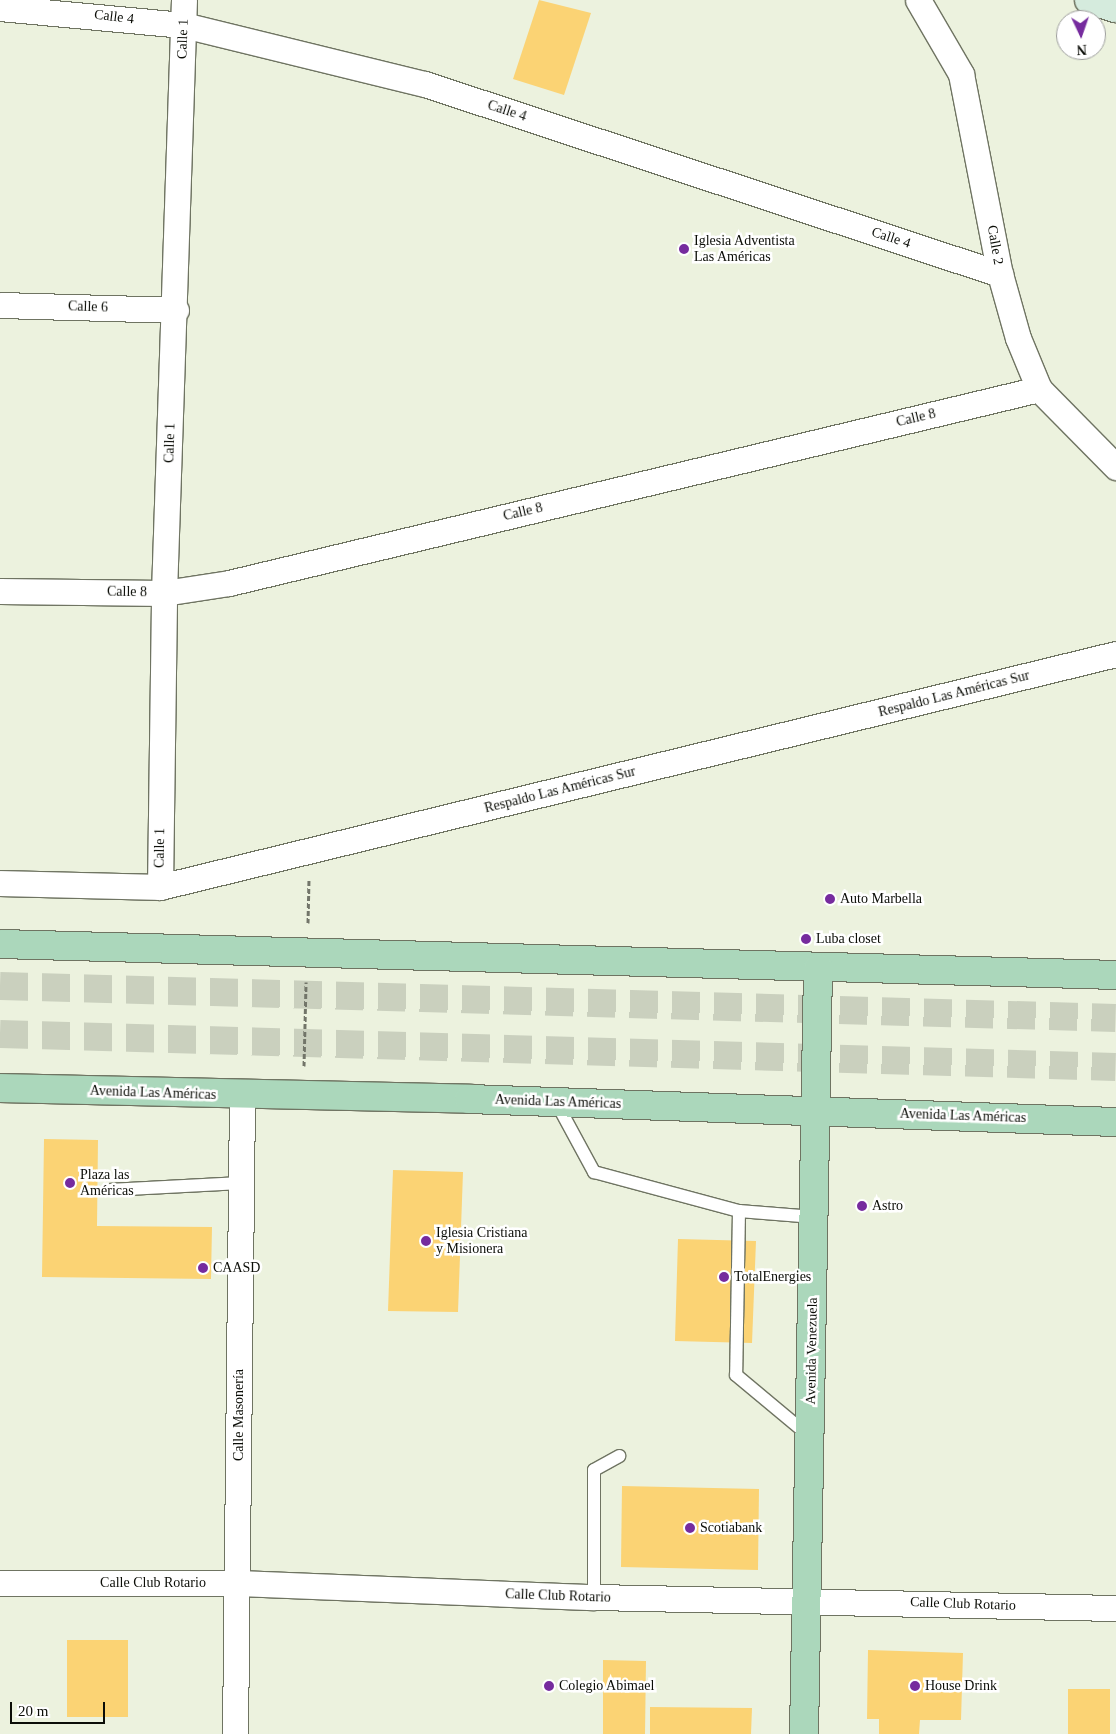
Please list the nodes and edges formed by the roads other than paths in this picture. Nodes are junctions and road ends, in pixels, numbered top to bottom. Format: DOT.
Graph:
graph roads {
  1 [pos="184,0"];
  2 [pos="918,0"];
  3 [pos="1089,0"];
  4 [pos="0,8"];
  5 [pos="1116,8"];
  6 [pos="184,25"];
  7 [pos="1000,274"];
  8 [pos="0,305"];
  9 [pos="176,310"];
  10 [pos="1039,388"];
  11 [pos="1114,467"];
  12 [pos="0,591"];
  13 [pos="164,593"];
  14 [pos="1112,650"];
  15 [pos="0,883"];
  16 [pos="160,887"];
  17 [pos="0,944"];
  18 [pos="818,968"];
  19 [pos="1116,975"];
  20 [pos="0,1088"];
  21 [pos="242,1096"];
  22 [pos="556,1102"];
  23 [pos="815,1111"];
  24 [pos="1116,1122"];
  25 [pos="240,1183"];
  26 [pos="110,1190"];
  27 [pos="739,1211"];
  28 [pos="814,1217"];
  29 [pos="810,1437"];
  30 [pos="619,1456"];
  31 [pos="0,1583"];
  32 [pos="238,1583"];
  33 [pos="594,1597"];
  34 [pos="808,1600"];
  35 [pos="1116,1608"];
  36 [pos="235,1734"];
  37 [pos="804,1734"];
  1 -- 6 [label="street, Calle 1"];
  2 -- 7 [label="street, Calle 2"];
  3 -- 5 [label="main road"];
  4 -- 6 [label="street, Calle 4"];
  6 -- 7 [label="street, Calle 4"];
  6 -- 9 [label="street, Calle 1"];
  7 -- 10 [label="street, Calle 2"];
  8 -- 9 [label="street, Calle 6"];
  9 -- 13 [label="street, Calle 1"];
  10 -- 11 [label="street, Calle 2"];
  10 -- 13 [label="street, Calle 8"];
  12 -- 13 [label="street, Calle 8"];
  13 -- 16 [label="street, Calle 1"];
  14 -- 16 [label="street, Respaldo Las Américas Sur"];
  15 -- 16 [label="street, Respaldo Las Américas Sur"];
  17 -- 18 [label="main road"];
  18 -- 19 [label="main road"];
  18 -- 23 [label="main road, Avenida Venezuela"];
  20 -- 21 [label="main road, Avenida Las Américas"];
  21 -- 22 [label="main road, Avenida Las Américas"];
  21 -- 25 [label="street, Calle Masonería"];
  22 -- 23 [label="main road, Avenida Las Américas"];
  22 -- 27 [label="lane"];
  23 -- 24 [label="main road, Avenida Las Américas"];
  23 -- 28 [label="main road, Avenida Venezuela"];
  25 -- 26 [label="lane"];
  25 -- 32 [label="street, Calle Masonería"];
  27 -- 28 [label="lane"];
  27 -- 29 [label="lane"];
  28 -- 29 [label="main road, Avenida Venezuela"];
  29 -- 34 [label="main road, Avenida Venezuela"];
  30 -- 33 [label="lane"];
  31 -- 32 [label="street, Calle Club Rotario"];
  32 -- 33 [label="street, Calle Club Rotario"];
  32 -- 36 [label="street, Calle Masonería"];
  33 -- 34 [label="street, Calle Club Rotario"];
  34 -- 35 [label="street, Calle Club Rotario"];
  34 -- 37 [label="main road, Avenida Venezuela"];
}
